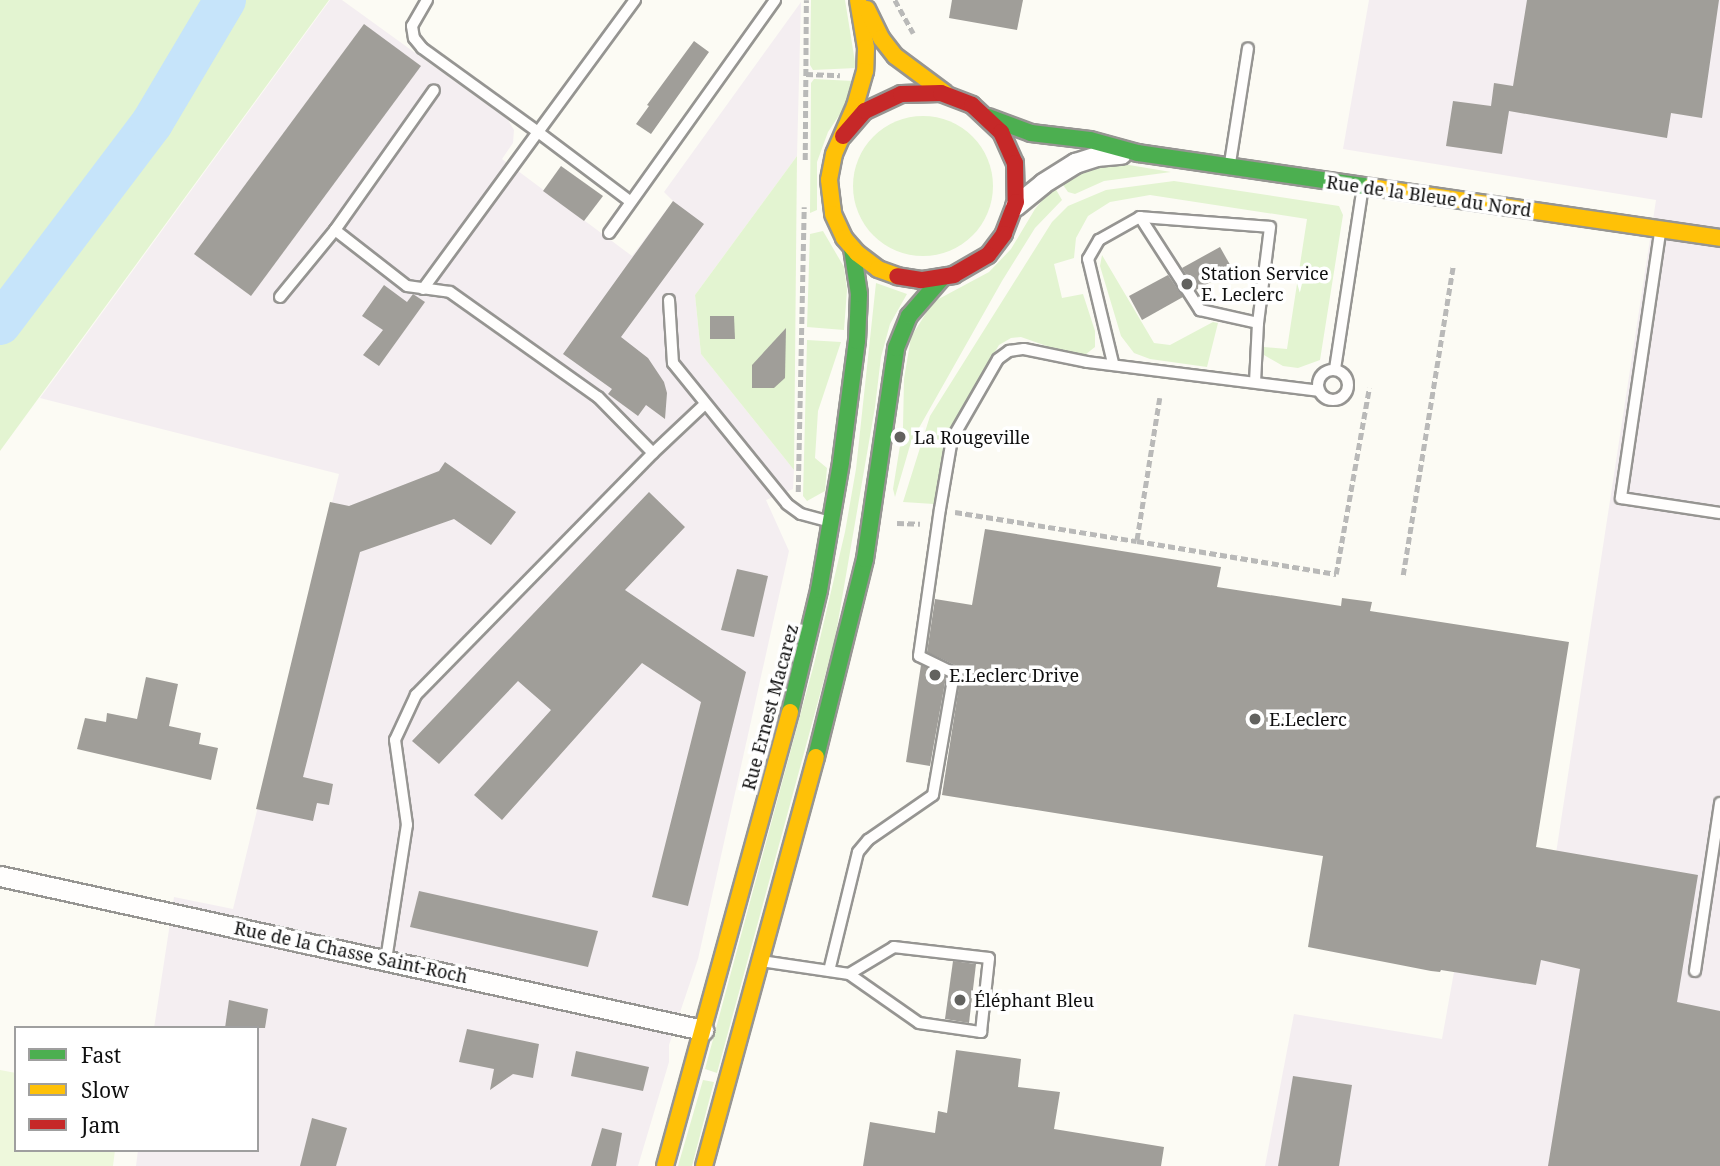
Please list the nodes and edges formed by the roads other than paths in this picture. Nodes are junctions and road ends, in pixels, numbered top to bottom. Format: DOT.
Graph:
graph roads {
  1 [pos="427,0"];
  2 [pos="635,0"];
  3 [pos="775,0"];
  4 [pos="860,0"];
  5 [pos="1248,48"];
  6 [pos="434,90"];
  7 [pos="947,94"];
  8 [pos="988,117"];
  9 [pos="538,132"];
  10 [pos="843,136"];
  11 [pos="1138,153"];
  12 [pos="1229,166"];
  13 [pos="1363,186"];
  14 [pos="631,202"];
  15 [pos="1015,206"];
  16 [pos="1140,217"];
  17 [pos="1661,229"];
  18 [pos="335,230"];
  19 [pos="609,233"];
  20 [pos="1720,238"];
  21 [pos="852,248"];
  22 [pos="941,279"];
  23 [pos="423,289"];
  24 [pos="280,297"];
  25 [pos="669,300"];
  26 [pos="1258,323"];
  27 [pos="1113,363"];
  28 [pos="1335,369"];
  29 [pos="1255,382"];
  30 [pos="1319,391"];
  31 [pos="705,404"];
  32 [pos="653,453"];
  33 [pos="1720,513"];
  34 [pos="831,522"];
  35 [pos="1720,803"];
  36 [pos="0,876"];
  37 [pos="386,960"];
  38 [pos="761,961"];
  39 [pos="829,971"];
  40 [pos="1695,971"];
  41 [pos="849,974"];
  42 [pos="703,1030"];
  43 [pos="665,1166"];
  44 [pos="704,1166"];
  1 -- 9 [label="lane"];
  2 -- 9 [label="lane"];
  3 -- 14 [label="lane"];
  4 -- 7 [label="main road, Rue Ernest Macarez"];
  4 -- 10 [label="main road, Rue Ernest Macarez"];
  5 -- 12 [label="lane"];
  6 -- 18 [label="lane"];
  7 -- 8 [label="main road, Rue Ernest Macarez"];
  7 -- 10 [label="main road, Rue Ernest Macarez"];
  8 -- 11 [label="main road, Rue de la Bleue du Nord"];
  8 -- 15 [label="main road, Rue Ernest Macarez"];
  9 -- 14 [label="lane"];
  9 -- 23 [label="lane"];
  10 -- 21 [label="main road, Rue Ernest Macarez"];
  11 -- 12 [label="main road, Rue de la Bleue du Nord"];
  11 -- 15 [label="street, Rue de la Bleue du Nord"];
  12 -- 13 [label="main road, Rue de la Bleue du Nord"];
  13 -- 17 [label="main road, Rue de la Bleue du Nord"];
  13 -- 28 [label="lane"];
  14 -- 19 [label="lane"];
  15 -- 22 [label="main road, Rue Ernest Macarez"];
  16 -- 26 [label="lane"];
  16 -- 26 [label="lane"];
  16 -- 27 [label="lane"];
  17 -- 20 [label="main road, Rue de la Bleue du Nord"];
  17 -- 33 [label="lane"];
  18 -- 23 [label="lane"];
  18 -- 24 [label="lane"];
  21 -- 22 [label="main road, Rue Ernest Macarez"];
  21 -- 34 [label="main road, Rue Ernest Macarez"];
  22 -- 38 [label="main road, Rue Ernest Macarez"];
  23 -- 32 [label="lane"];
  25 -- 31 [label="lane"];
  26 -- 29 [label="lane"];
  27 -- 29 [label="lane"];
  27 -- 39 [label="lane"];
  28 -- 30 [label="lane"];
  28 -- 30 [label="lane"];
  29 -- 30 [label="lane"];
  31 -- 32 [label="lane"];
  31 -- 34 [label="lane"];
  32 -- 37 [label="lane"];
  34 -- 42 [label="main road, Rue Ernest Macarez"];
  35 -- 40 [label="lane"];
  36 -- 37 [label="street, Rue de la Chasse Saint-Roch"];
  37 -- 42 [label="street, Rue de la Chasse Saint-Roch"];
  38 -- 39 [label="lane"];
  38 -- 44 [label="main road, Rue Ernest Macarez"];
  39 -- 41 [label="lane"];
  41 -- 41 [label="lane"];
  42 -- 43 [label="main road, Rue Ernest Macarez"];
}
